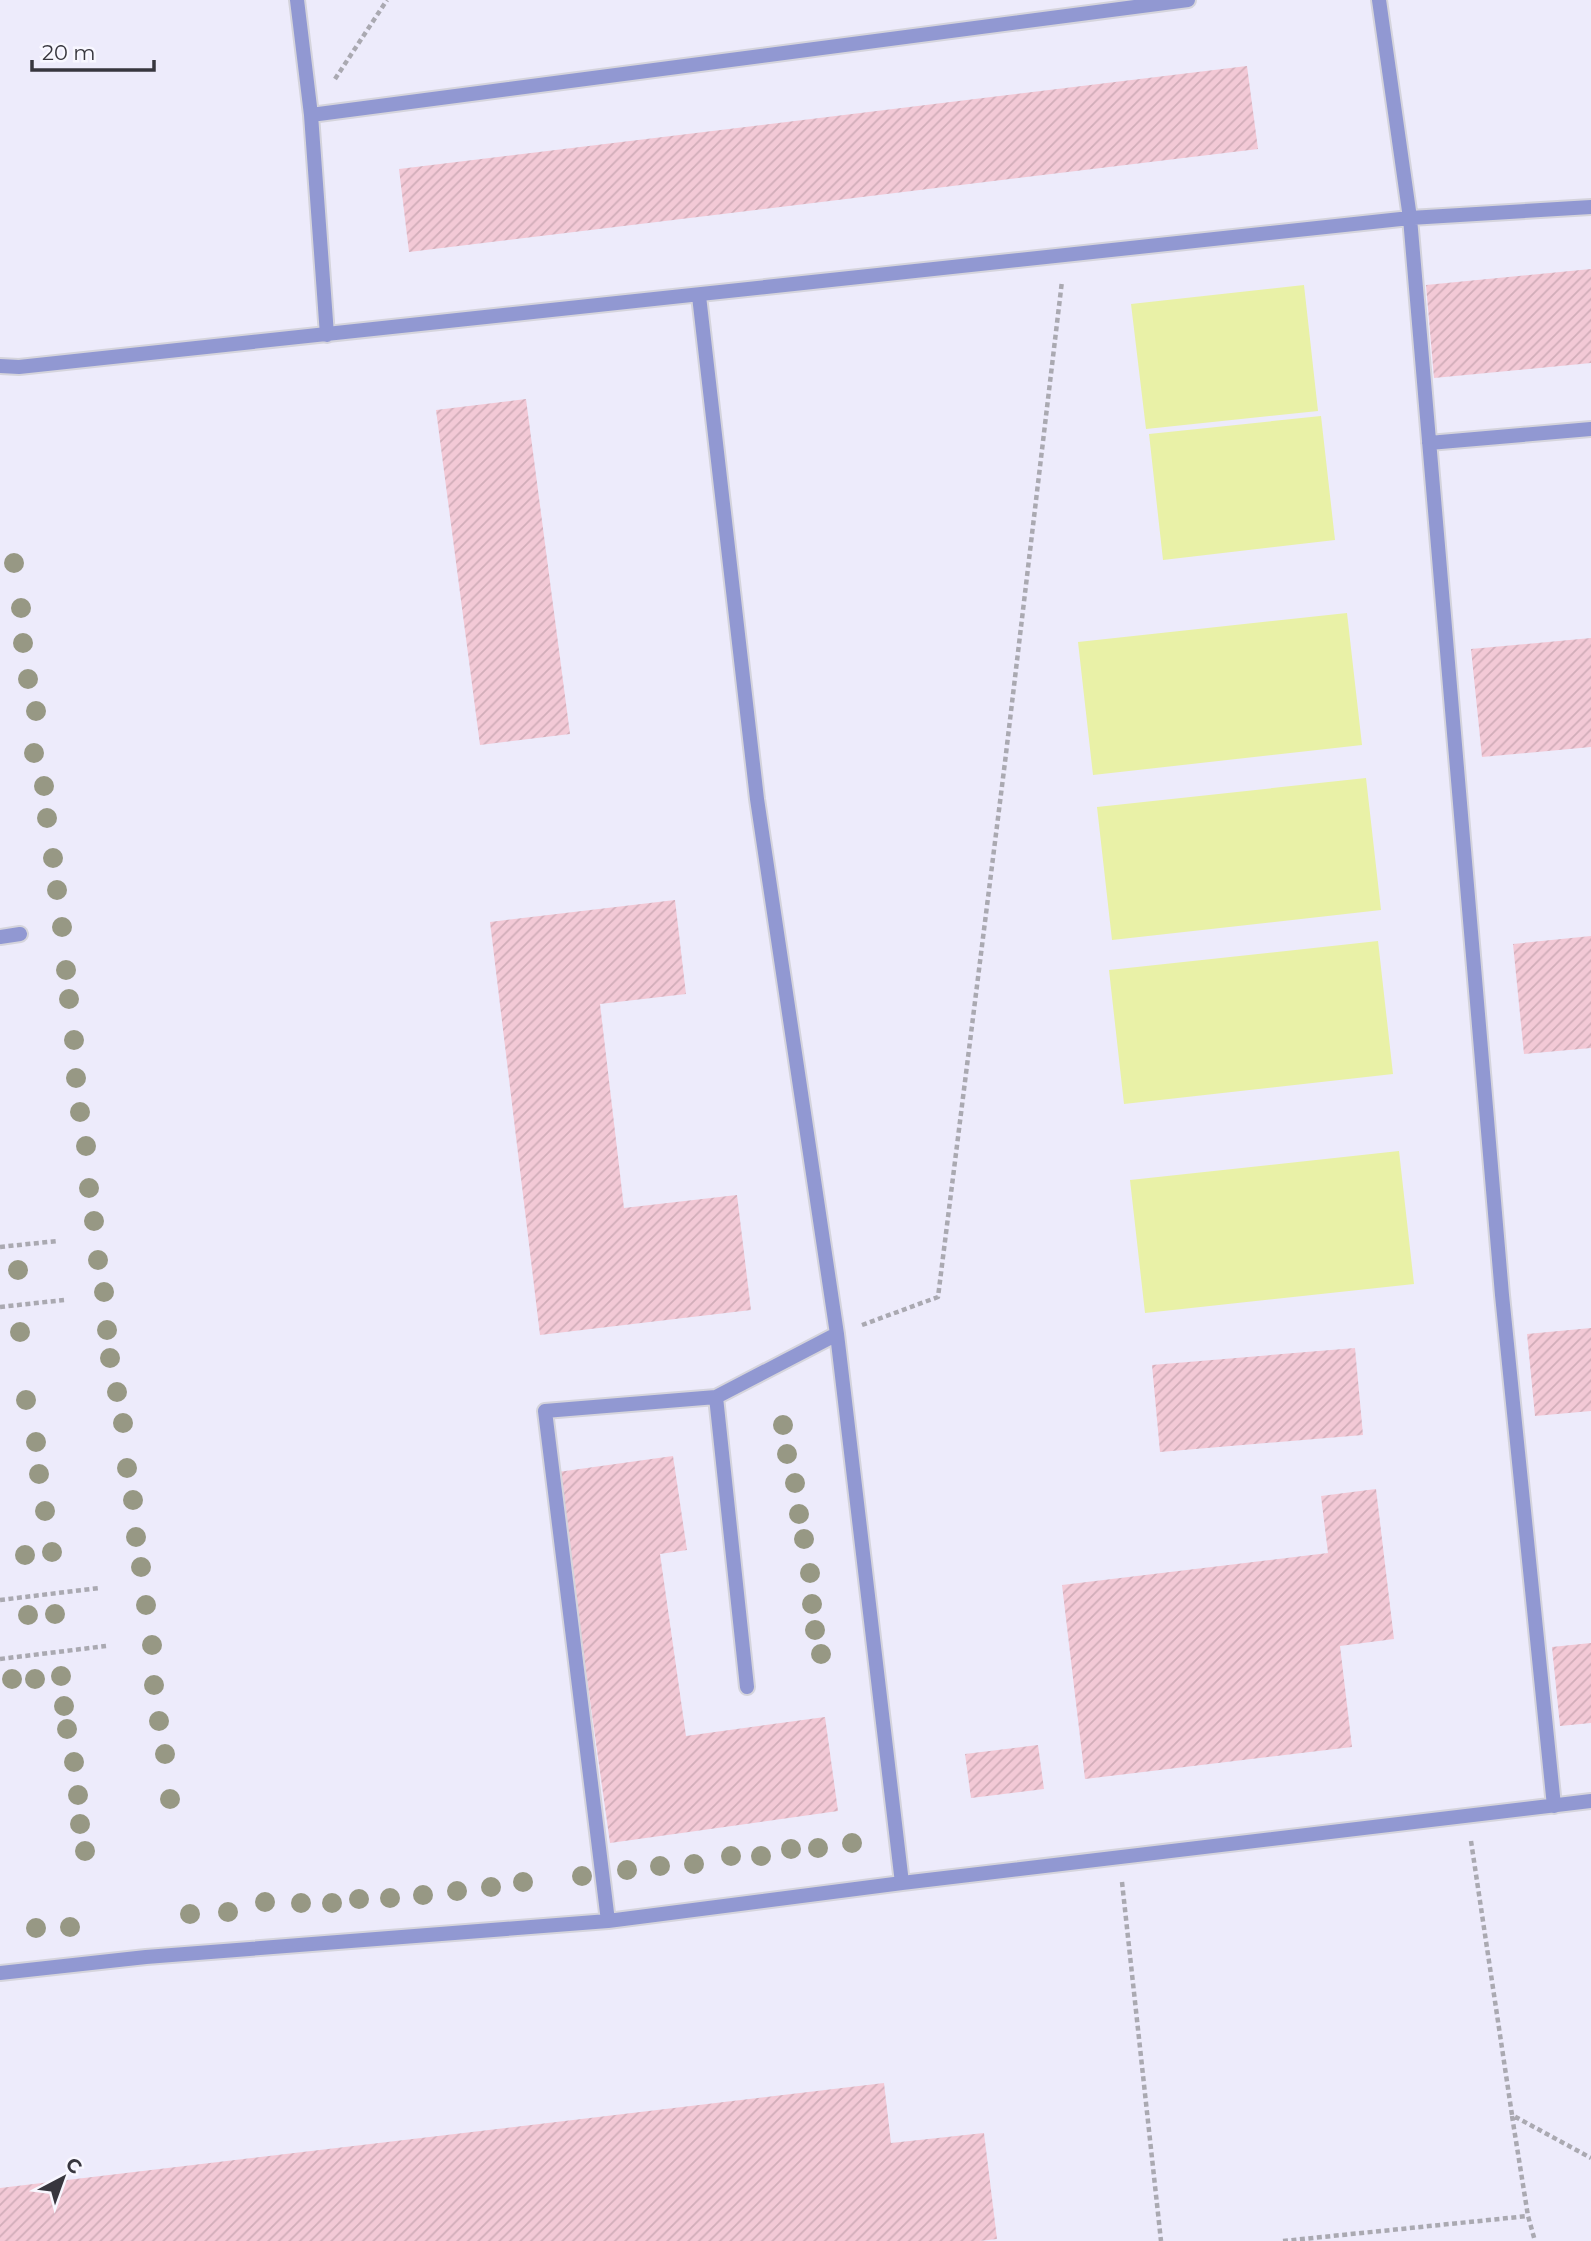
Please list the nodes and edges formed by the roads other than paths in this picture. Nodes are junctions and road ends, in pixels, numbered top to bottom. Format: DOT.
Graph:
graph roads {
  1 [pos="297,0"];
  2 [pos="1188,0"];
  3 [pos="1379,0"];
  4 [pos="1088,7"];
  5 [pos="311,115"];
  6 [pos="1591,207"];
  7 [pos="1410,218"];
  8 [pos="699,296"];
  9 [pos="327,335"];
  10 [pos="0,366"];
  11 [pos="1591,429"];
  12 [pos="1429,443"];
  13 [pos="19,934"];
  14 [pos="0,937"];
  15 [pos="837,1334"];
  16 [pos="716,1397"];
  17 [pos="747,1687"];
  18 [pos="1591,1801"];
  19 [pos="1554,1806"];
  20 [pos="902,1883"];
  21 [pos="608,1921"];
  22 [pos="0,1973"];
  1 -- 5 [label="lane"];
  2 -- 4 [label="lane"];
  3 -- 7 [label="lane"];
  4 -- 5 [label="lane"];
  5 -- 9 [label="lane"];
  6 -- 7 [label="lane"];
  7 -- 8 [label="lane"];
  7 -- 12 [label="lane"];
  8 -- 9 [label="lane"];
  8 -- 15 [label="lane"];
  9 -- 10 [label="lane"];
  11 -- 12 [label="lane"];
  12 -- 19 [label="lane"];
  13 -- 14 [label="lane"];
  15 -- 16 [label="lane"];
  15 -- 20 [label="lane"];
  16 -- 17 [label="lane"];
  16 -- 21 [label="lane"];
  18 -- 19 [label="lane"];
  19 -- 20 [label="lane"];
  20 -- 21 [label="lane"];
  21 -- 22 [label="lane"];
}
